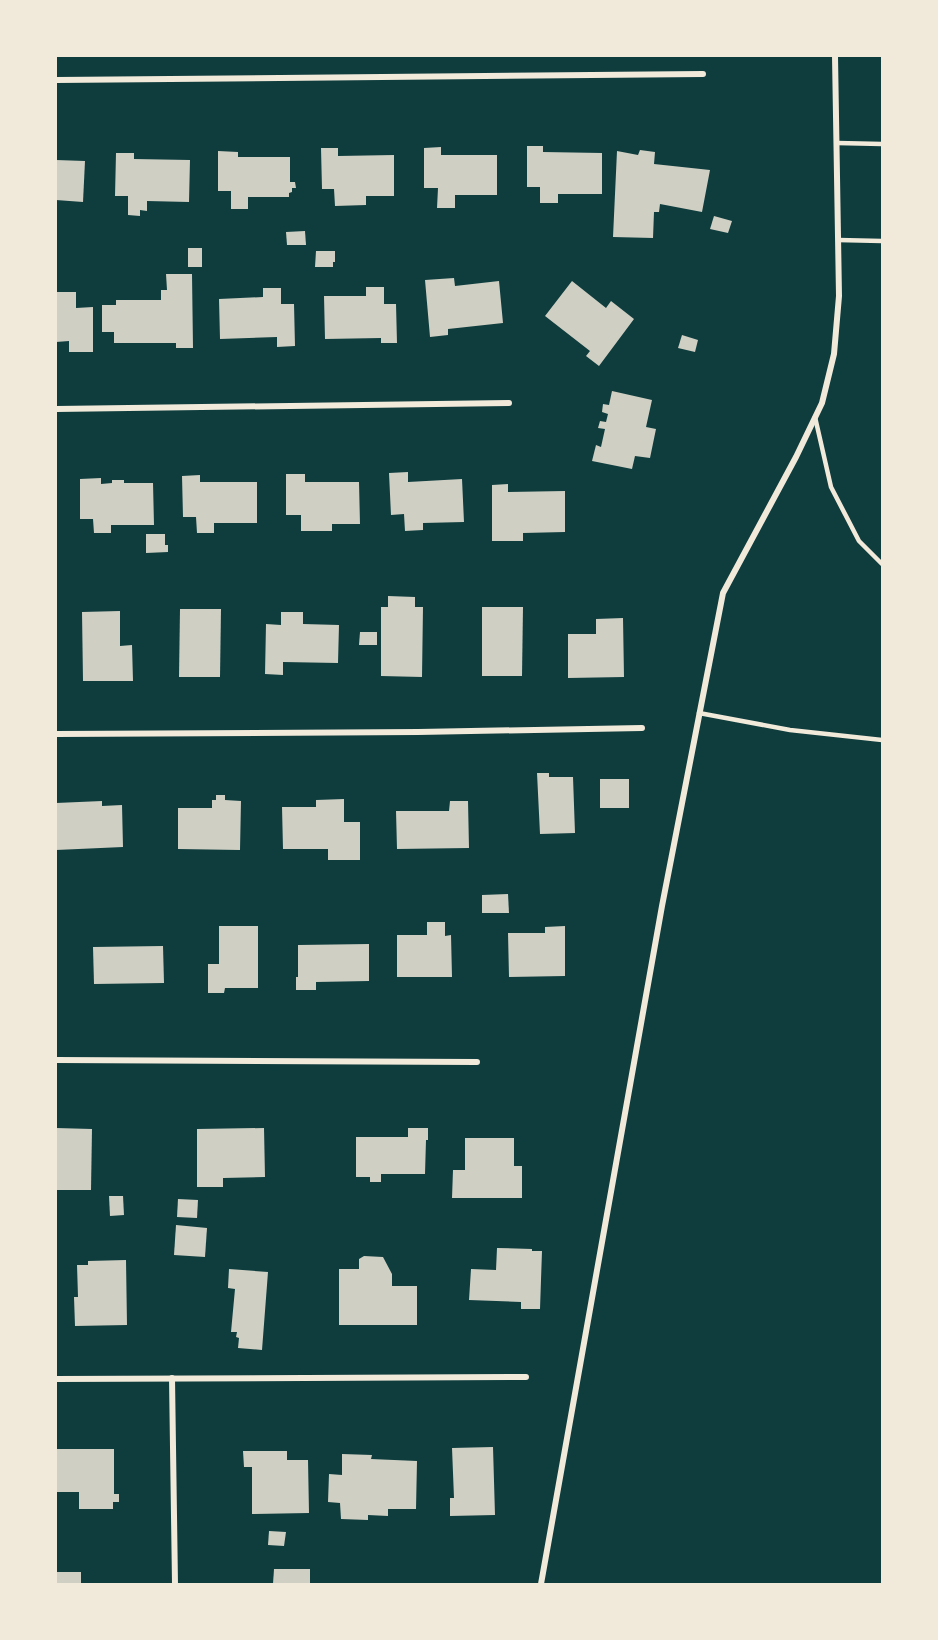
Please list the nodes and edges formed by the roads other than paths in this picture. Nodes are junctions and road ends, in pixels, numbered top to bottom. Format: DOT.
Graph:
graph roads {
  1 [pos="835,56"];
  2 [pos="703,74"];
  3 [pos="56,80"];
  4 [pos="837,143"];
  5 [pos="882,144"];
  6 [pos="838,240"];
  7 [pos="882,241"];
  8 [pos="509,403"];
  9 [pos="56,409"];
  10 [pos="815,417"];
  11 [pos="882,564"];
  12 [pos="699,713"];
  13 [pos="642,728"];
  14 [pos="56,734"];
  15 [pos="882,740"];
  16 [pos="56,1060"];
  17 [pos="477,1062"];
  18 [pos="526,1377"];
  19 [pos="172,1378"];
  20 [pos="56,1379"];
  21 [pos="175,1584"];
  22 [pos="541,1584"];
  1 -- 4 [label="street"];
  2 -- 3 [label="street"];
  4 -- 5 [label="lane"];
  4 -- 6 [label="street"];
  6 -- 7 [label="lane"];
  6 -- 10 [label="street"];
  8 -- 9 [label="street"];
  10 -- 11 [label="lane"];
  10 -- 12 [label="street"];
  12 -- 15 [label="lane"];
  12 -- 22 [label="street"];
  13 -- 14 [label="street"];
  16 -- 17 [label="street"];
  18 -- 19 [label="street"];
  19 -- 20 [label="street"];
  19 -- 21 [label="street"];
}
